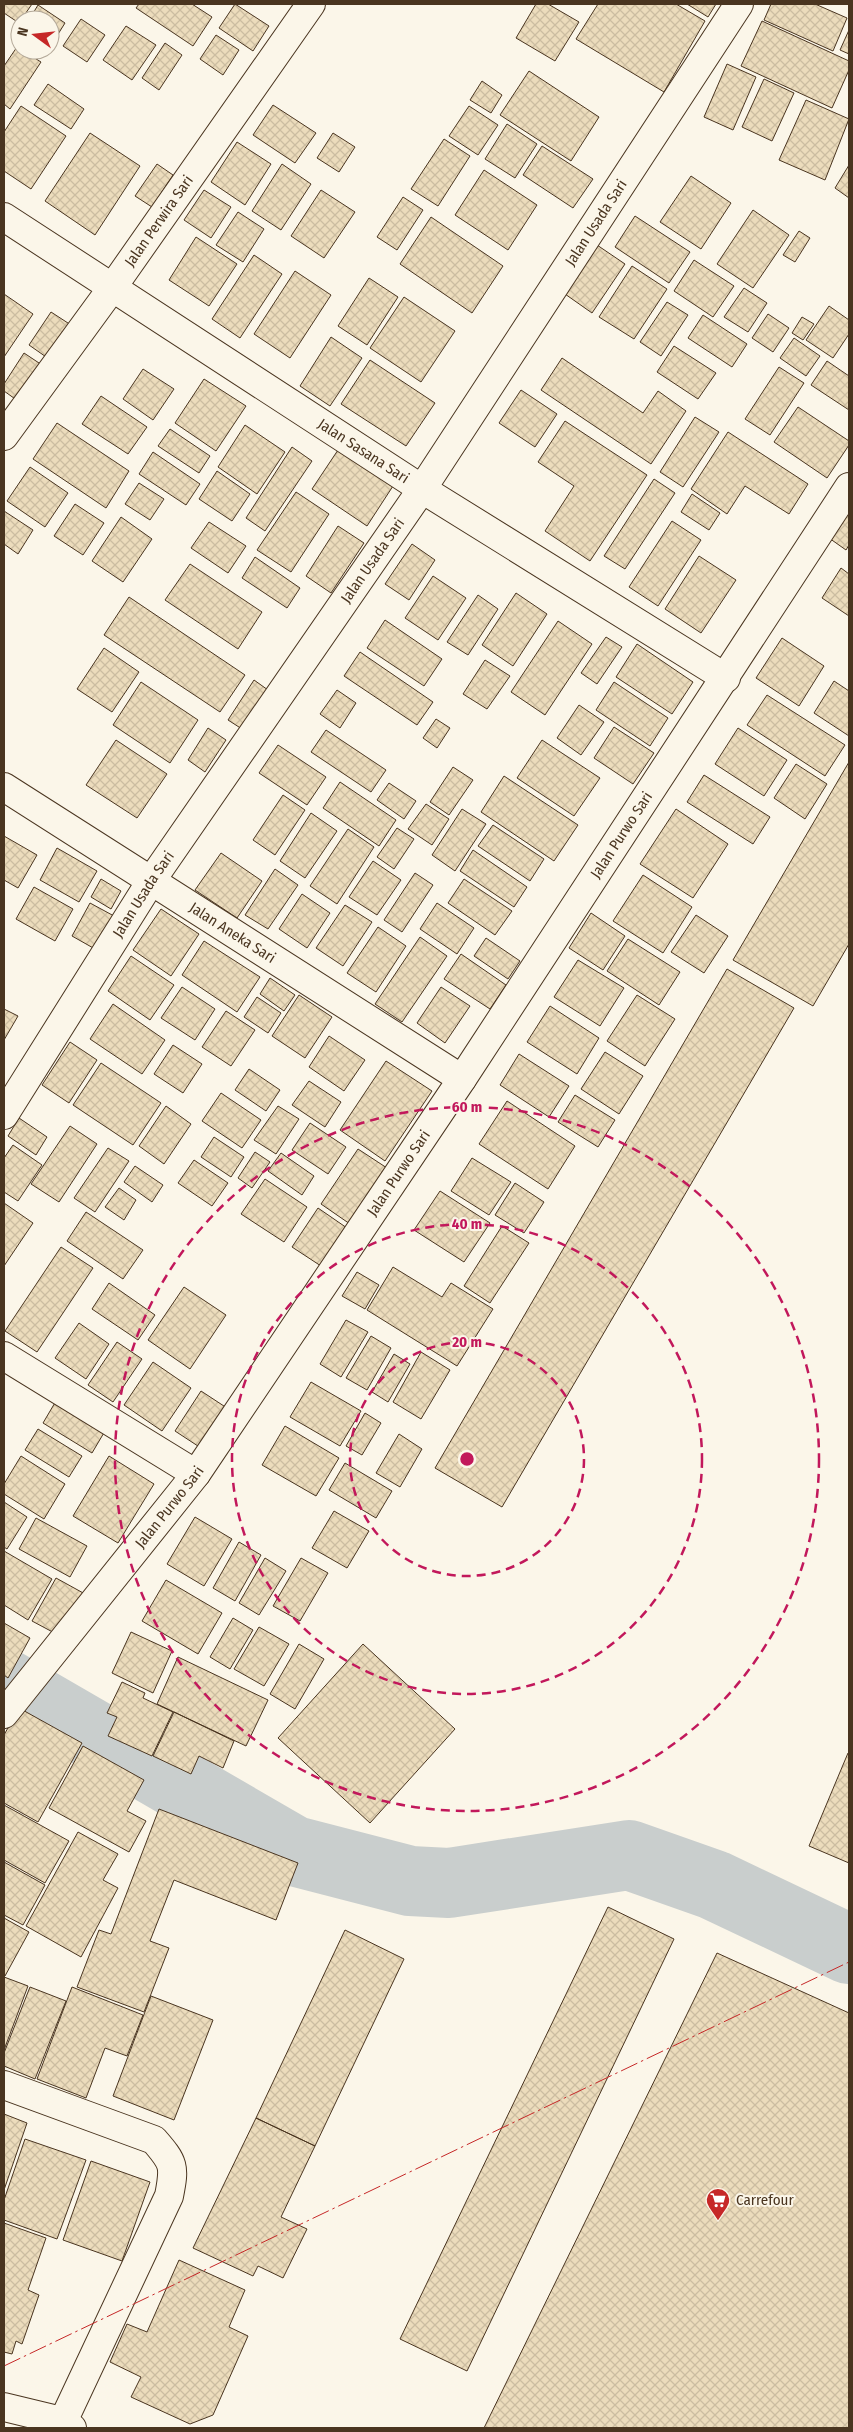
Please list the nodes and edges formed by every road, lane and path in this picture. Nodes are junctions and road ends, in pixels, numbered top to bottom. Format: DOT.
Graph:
graph roads {
  1 [pos="311,4"];
  2 [pos="739,4"];
  3 [pos="4,218"];
  4 [pos="112,288"];
  5 [pos="4,436"];
  6 [pos="849,487"];
  7 [pos="422,489"];
  8 [pos="726,678"];
  9 [pos="4,787"];
  10 [pos="151,881"];
  11 [pos="462,1079"];
  12 [pos="4,1115"];
  13 [pos="4,1356"];
  14 [pos="196,1474"];
  15 [pos="4,1714"];
  16 [pos="4,2085"];
  17 [pos="4,2407"];
  18 [pos="65,2426"];
  1 -- 4 [label="main road, Jalan Perwira Sari"];
  2 -- 7 [label="main road, Jalan Usada Sari"];
  3 -- 4 [label="main road, Jalan Sasana Sari"];
  4 -- 5 [label="main road, Jalan Perwira Sari"];
  4 -- 7 [label="main road, Jalan Sasana Sari"];
  6 -- 8 [label="main road, Jalan Purwo Sari"];
  7 -- 8 [label="main road, Jalan Sasana Sari"];
  7 -- 10 [label="main road, Jalan Usada Sari"];
  8 -- 11 [label="main road, Jalan Purwo Sari"];
  9 -- 10 [label="main road, Jalan Aneka Sari"];
  10 -- 11 [label="main road, Jalan Aneka Sari"];
  10 -- 12 [label="main road, Jalan Usada Sari"];
  11 -- 14 [label="main road, Jalan Purwo Sari"];
  13 -- 14 [label="main road"];
  14 -- 15 [label="main road, Jalan Purwo Sari"];
  16 -- 18 [label="main road"];
  17 -- 18 [label="main road"];
}
